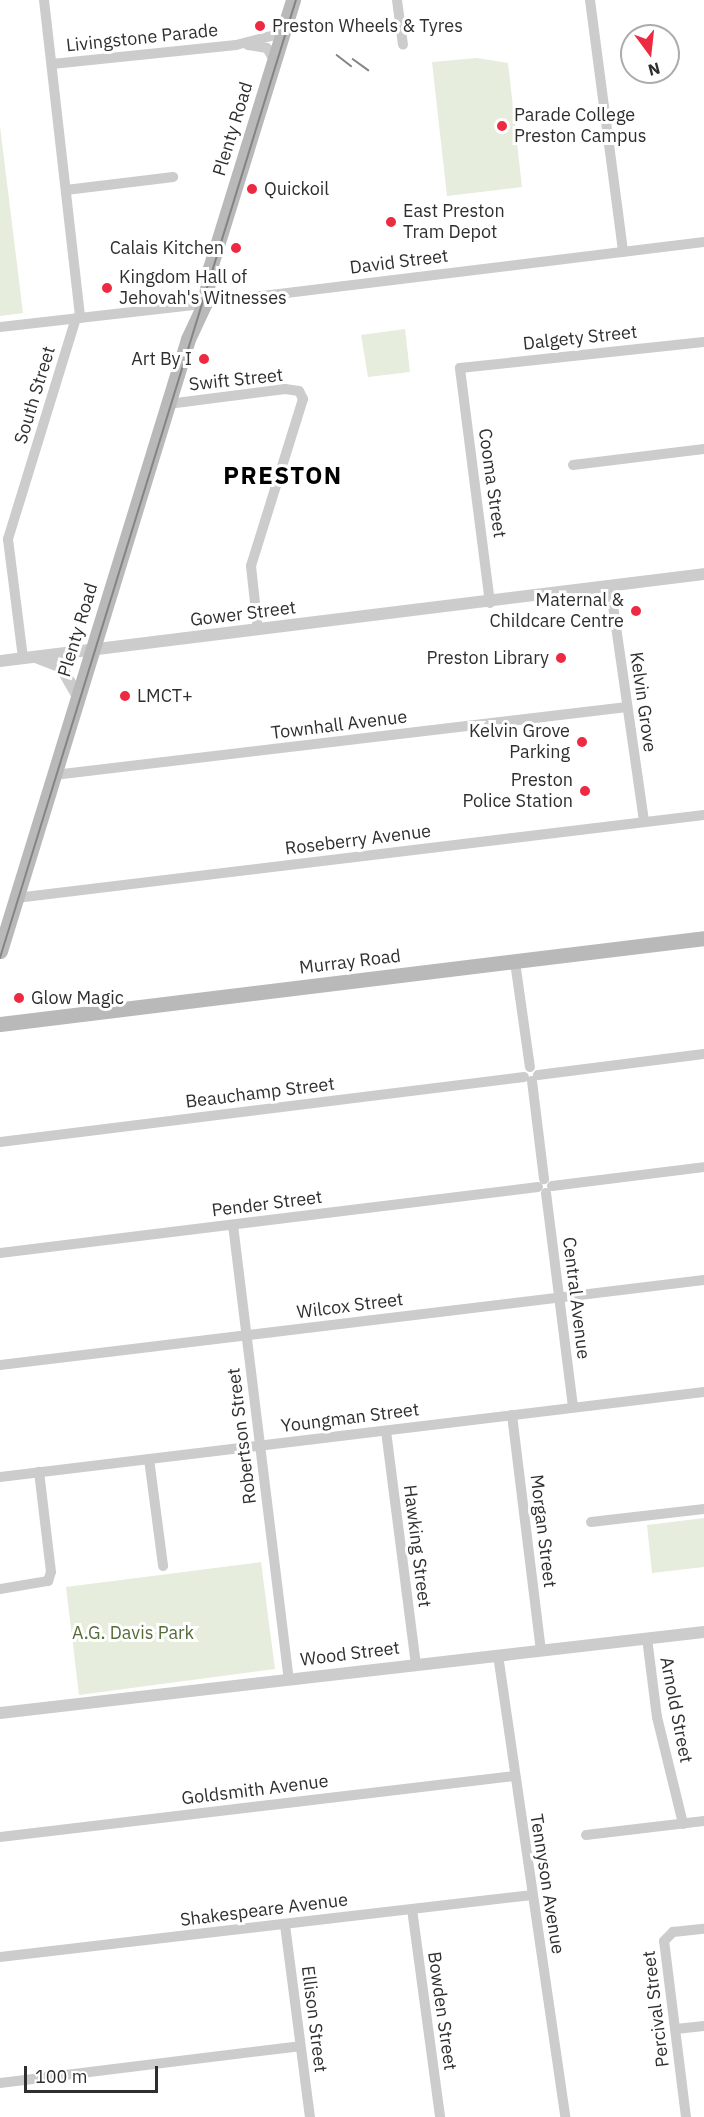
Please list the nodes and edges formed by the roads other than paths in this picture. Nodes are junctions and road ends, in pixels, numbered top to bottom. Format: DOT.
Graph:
graph roads {
  1 [pos="44,0"];
  2 [pos="293,0"];
  3 [pos="397,0"];
  4 [pos="590,0"];
  5 [pos="283,33"];
  6 [pos="236,45"];
  7 [pos="403,45"];
  8 [pos="274,60"];
  9 [pos="52,64"];
  10 [pos="173,177"];
  11 [pos="66,190"];
  12 [pos="704,242"];
  13 [pos="623,252"];
  14 [pos="198,310"];
  15 [pos="78,318"];
  16 [pos="0,327"];
  17 [pos="704,342"];
  18 [pos="460,368"];
  19 [pos="168,404"];
  20 [pos="704,449"];
  21 [pos="573,465"];
  22 [pos="704,574"];
  23 [pos="704,581"];
  24 [pos="611,589"];
  25 [pos="490,603"];
  26 [pos="258,630"];
  27 [pos="92,650"];
  28 [pos="27,658"];
  29 [pos="0,661"];
  30 [pos="78,696"];
  31 [pos="627,707"];
  32 [pos="54,775"];
  33 [pos="704,815"];
  34 [pos="644,822"];
  35 [pos="16,898"];
  36 [pos="704,939"];
  37 [pos="0,951"];
  38 [pos="515,962"];
  39 [pos="0,1024"];
  40 [pos="704,1054"];
  41 [pos="531,1075"];
  42 [pos="0,1142"];
  43 [pos="704,1167"];
  44 [pos="545,1186"];
  45 [pos="233,1225"];
  46 [pos="0,1253"];
  47 [pos="704,1280"];
  48 [pos="559,1297"];
  49 [pos="247,1335"];
  50 [pos="0,1365"];
  51 [pos="704,1392"];
  52 [pos="573,1407"];
  53 [pos="512,1415"];
  54 [pos="386,1431"];
  55 [pos="260,1446"];
  56 [pos="149,1459"];
  57 [pos="39,1472"];
  58 [pos="0,1477"];
  59 [pos="704,1509"];
  60 [pos="591,1522"];
  61 [pos="163,1566"];
  62 [pos="0,1589"];
  63 [pos="704,1632"];
  64 [pos="647,1638"];
  65 [pos="541,1650"];
  66 [pos="498,1655"];
  67 [pos="416,1665"];
  68 [pos="290,1679"];
  69 [pos="0,1713"];
  70 [pos="514,1776"];
  71 [pos="704,1821"];
  72 [pos="683,1824"];
  73 [pos="586,1835"];
  74 [pos="0,1837"];
  75 [pos="532,1895"];
  76 [pos="412,1909"];
  77 [pos="285,1924"];
  78 [pos="704,1929"];
  79 [pos="0,1957"];
  80 [pos="704,2026"];
  81 [pos="675,2029"];
  82 [pos="300,2046"];
  83 [pos="0,2083"];
  84 [pos="310,2117"];
  85 [pos="440,2117"];
  86 [pos="565,2117"];
  87 [pos="686,2117"];
  1 -- 9 [label="street, South Street"];
  2 -- 5 [label="main road, Plenty Road"];
  3 -- 7 [label="street"];
  4 -- 13 [label="street"];
  5 -- 6 [label="street, Livingstone Parade"];
  5 -- 8 [label="main road, Plenty Road"];
  6 -- 8 [label="street, Livingstone Parade"];
  6 -- 9 [label="street, Livingstone Parade"];
  8 -- 14 [label="main road, Plenty Road"];
  9 -- 11 [label="street, South Street"];
  10 -- 11 [label="street"];
  11 -- 15 [label="street, South Street"];
  12 -- 13 [label="street, David Street"];
  13 -- 14 [label="street, David Street"];
  14 -- 15 [label="street, David Street"];
  14 -- 19 [label="main road, Plenty Road"];
  15 -- 16 [label="street, David Street"];
  15 -- 28 [label="street, South Street"];
  17 -- 18 [label="street, Dalgety Street"];
  18 -- 25 [label="street, Cooma Street"];
  19 -- 26 [label="street, Swift Street"];
  19 -- 27 [label="main road, Plenty Road"];
  20 -- 21 [label="street"];
  22 -- 24 [label="street, Gower Street"];
  23 -- 24 [label="street, Gower Street"];
  24 -- 25 [label="street, Gower Street"];
  24 -- 31 [label="street, Kelvin Grove"];
  25 -- 26 [label="street, Gower Street"];
  26 -- 27 [label="street, Gower Street"];
  27 -- 28 [label="street, Gower Street"];
  27 -- 30 [label="main road, Plenty Road"];
  28 -- 29 [label="street, Gower Street"];
  28 -- 30 [label="street"];
  30 -- 32 [label="main road, Plenty Road"];
  31 -- 32 [label="street, Townhall Avenue"];
  31 -- 34 [label="street, Kelvin Grove"];
  32 -- 35 [label="main road, Plenty Road"];
  33 -- 34 [label="street, Roseberry Avenue"];
  34 -- 35 [label="street, Roseberry Avenue"];
  35 -- 37 [label="main road, Plenty Road"];
  36 -- 38 [label="main road, Murray Road"];
  38 -- 39 [label="main road, Murray Road"];
  38 -- 41 [label="street, Central Avenue"];
  40 -- 41 [label="street, Beauchamp Street"];
  41 -- 42 [label="street, Beauchamp Street"];
  41 -- 44 [label="street, Central Avenue"];
  43 -- 44 [label="street, Pender Street"];
  44 -- 45 [label="street, Pender Street"];
  44 -- 48 [label="street, Central Avenue"];
  45 -- 46 [label="street, Pender Street"];
  45 -- 49 [label="street, Robertson Street"];
  47 -- 48 [label="street, Wilcox Street"];
  48 -- 49 [label="street, Wilcox Street"];
  48 -- 52 [label="street, Central Avenue"];
  49 -- 50 [label="street, Wilcox Street"];
  49 -- 55 [label="street, Robertson Street"];
  51 -- 52 [label="street, Youngman Street"];
  52 -- 53 [label="street, Youngman Street"];
  53 -- 54 [label="street, Youngman Street"];
  53 -- 65 [label="street, Morgan Street"];
  54 -- 55 [label="street, Youngman Street"];
  54 -- 67 [label="street, Hawking Street"];
  55 -- 56 [label="street, Youngman Street"];
  55 -- 68 [label="street, Robertson Street"];
  56 -- 57 [label="street, Youngman Street"];
  56 -- 61 [label="street"];
  57 -- 58 [label="street, Youngman Street"];
  57 -- 62 [label="street"];
  59 -- 60 [label="street"];
  63 -- 64 [label="street, Wood Street"];
  64 -- 65 [label="street, Wood Street"];
  64 -- 72 [label="street, Arnold Street"];
  65 -- 66 [label="street, Wood Street"];
  66 -- 67 [label="street, Wood Street"];
  66 -- 70 [label="street, Tennyson Avenue"];
  67 -- 68 [label="street, Wood Street"];
  68 -- 69 [label="street, Wood Street"];
  70 -- 74 [label="street, Goldsmith Avenue"];
  70 -- 75 [label="street, Tennyson Avenue"];
  71 -- 72 [label="street"];
  72 -- 73 [label="street"];
  75 -- 76 [label="street, Shakespeare Avenue"];
  75 -- 86 [label="street, Tennyson Avenue"];
  76 -- 77 [label="street, Shakespeare Avenue"];
  76 -- 85 [label="street, Bowden Street"];
  77 -- 79 [label="street, Shakespeare Avenue"];
  77 -- 82 [label="street, Ellison Street"];
  78 -- 81 [label="street, Percival Street"];
  80 -- 81 [label="street"];
  81 -- 87 [label="street, Percival Street"];
  82 -- 83 [label="street"];
  82 -- 84 [label="street, Ellison Street"];
}
